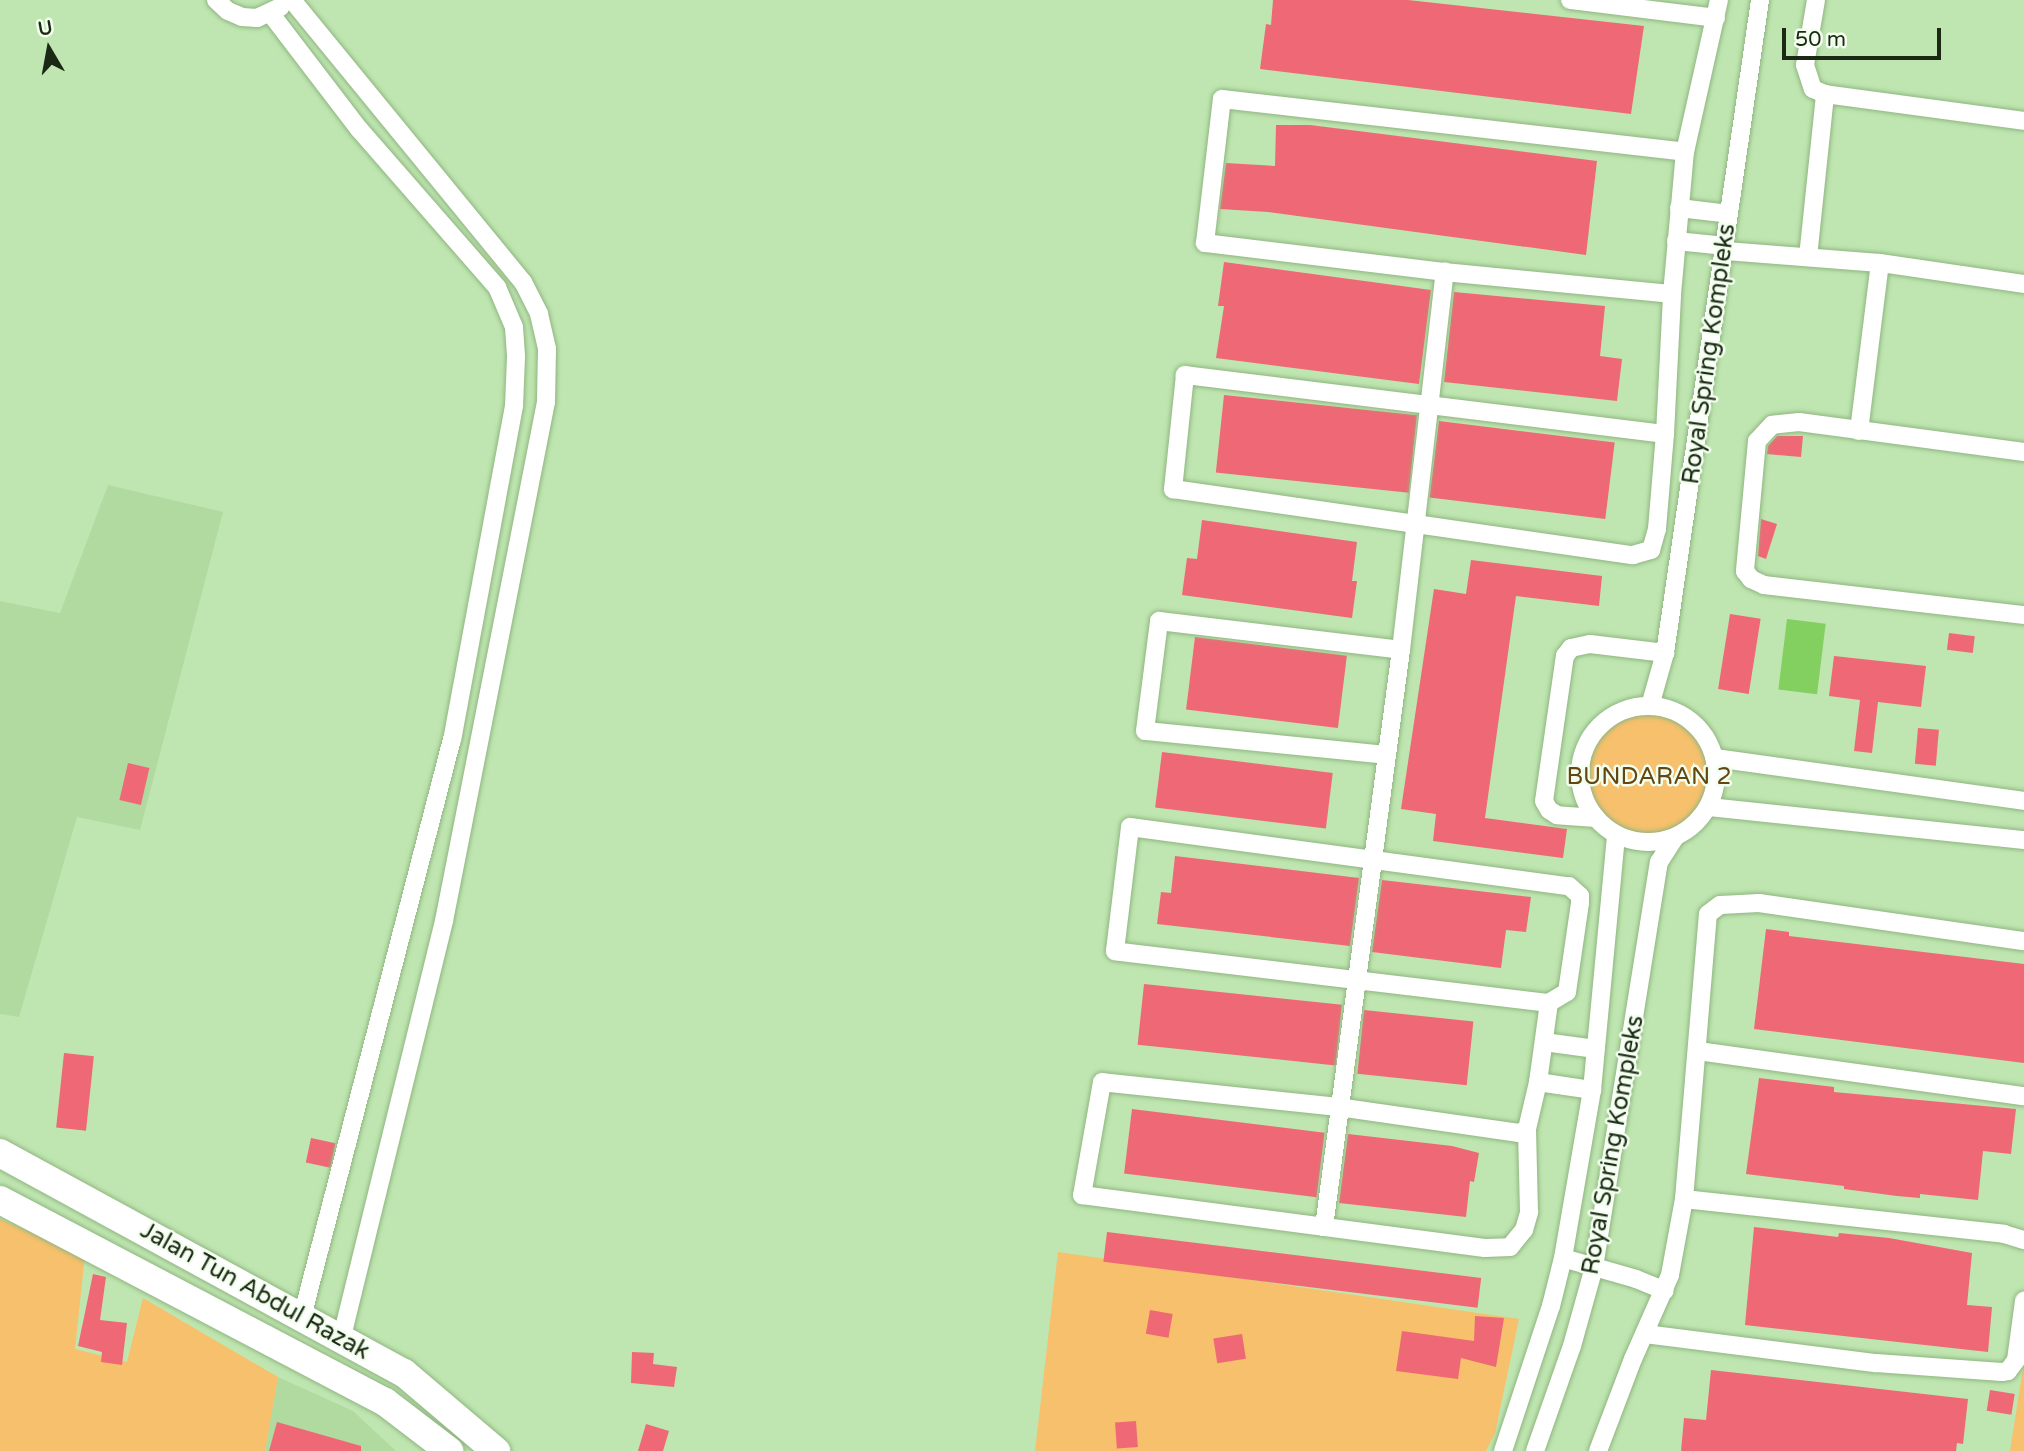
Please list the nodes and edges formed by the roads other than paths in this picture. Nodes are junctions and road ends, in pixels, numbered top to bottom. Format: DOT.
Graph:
graph roads {
  1 [pos="216,0"];
  2 [pos="291,0"];
  3 [pos="1570,0"];
  4 [pos="1760,0"];
  5 [pos="1816,0"];
  6 [pos="1717,9"];
  7 [pos="271,14"];
  8 [pos="1825,94"];
  9 [pos="2024,121"];
  10 [pos="1685,152"];
  11 [pos="1679,208"];
  12 [pos="1729,214"];
  13 [pos="1676,241"];
  14 [pos="1726,248"];
  15 [pos="1808,257"];
  16 [pos="1880,263"];
  17 [pos="1445,272"];
  18 [pos="2024,284"];
  19 [pos="1672,293"];
  20 [pos="1427,406"];
  21 [pos="1859,431"];
  22 [pos="1665,433"];
  23 [pos="2024,452"];
  24 [pos="1413,524"];
  25 [pos="2024,615"];
  26 [pos="1401,650"];
  27 [pos="1665,653"];
  28 [pos="1650,706"];
  29 [pos="1387,755"];
  30 [pos="1715,758"];
  31 [pos="2024,801"];
  32 [pos="1709,807"];
  33 [pos="1595,818"];
  34 [pos="1616,835"];
  35 [pos="1675,837"];
  36 [pos="2024,840"];
  37 [pos="1373,859"];
  38 [pos="2024,941"];
  39 [pos="1355,978"];
  40 [pos="1549,1003"];
  41 [pos="1544,1042"];
  42 [pos="1596,1049"];
  43 [pos="1698,1051"];
  44 [pos="1538,1082"];
  45 [pos="1592,1090"];
  46 [pos="2024,1096"];
  47 [pos="1339,1107"];
  48 [pos="1527,1129"];
  49 [pos="0,1153"];
  50 [pos="1685,1199"];
  51 [pos="0,1200"];
  52 [pos="1324,1227"];
  53 [pos="2024,1240"];
  54 [pos="1563,1258"];
  55 [pos="1594,1267"];
  56 [pos="1665,1291"];
  57 [pos="2024,1301"];
  58 [pos="302,1317"];
  59 [pos="1645,1334"];
  60 [pos="341,1339"];
  61 [pos="487,1447"];
  62 [pos="449,1451"];
  63 [pos="1503,1451"];
  64 [pos="1535,1451"];
  65 [pos="1598,1451"];
  1 -- 7 [label="street"];
  2 -- 7 [label="street"];
  2 -- 60 [label="street"];
  3 -- 6 [label="street"];
  4 -- 12 [label="street, Royal Spring Kompleks"];
  5 -- 8 [label="street"];
  6 -- 10 [label="street"];
  7 -- 58 [label="street"];
  8 -- 9 [label="street"];
  8 -- 15 [label="street"];
  10 -- 11 [label="street"];
  10 -- 17 [label="street"];
  11 -- 12 [label="street"];
  11 -- 13 [label="street"];
  12 -- 14 [label="street, Royal Spring Kompleks"];
  13 -- 14 [label="street"];
  13 -- 19 [label="street"];
  14 -- 15 [label="street"];
  14 -- 27 [label="street, Royal Spring Kompleks"];
  15 -- 16 [label="street"];
  16 -- 18 [label="street"];
  16 -- 21 [label="street"];
  17 -- 19 [label="street"];
  17 -- 20 [label="street"];
  19 -- 22 [label="street"];
  20 -- 22 [label="street"];
  20 -- 24 [label="street"];
  20 -- 24 [label="street"];
  21 -- 23 [label="street"];
  21 -- 25 [label="street"];
  22 -- 24 [label="street"];
  24 -- 26 [label="street"];
  26 -- 29 [label="street"];
  26 -- 29 [label="street"];
  27 -- 28 [label="street, Royal Spring Kompleks"];
  27 -- 33 [label="street"];
  28 -- 30 [label="street"];
  28 -- 33 [label="street"];
  29 -- 37 [label="street"];
  30 -- 31 [label="street"];
  30 -- 32 [label="street"];
  32 -- 35 [label="street"];
  32 -- 36 [label="street"];
  33 -- 34 [label="street"];
  34 -- 35 [label="street"];
  34 -- 42 [label="street, Royal Spring Kompleks"];
  35 -- 55 [label="street, Royal Spring Kompleks"];
  37 -- 39 [label="street"];
  37 -- 39 [label="street"];
  37 -- 40 [label="street"];
  38 -- 43 [label="street"];
  39 -- 40 [label="street"];
  39 -- 47 [label="street"];
  40 -- 41 [label="street"];
  41 -- 42 [label="street"];
  41 -- 44 [label="street"];
  42 -- 45 [label="street, Royal Spring Kompleks"];
  43 -- 46 [label="street"];
  43 -- 50 [label="street"];
  44 -- 45 [label="street"];
  44 -- 48 [label="street"];
  45 -- 54 [label="street, Royal Spring Kompleks"];
  47 -- 48 [label="street"];
  47 -- 52 [label="street"];
  47 -- 52 [label="street"];
  48 -- 52 [label="street"];
  49 -- 58 [label="main road, Jalan Tun Abdul Razak"];
  50 -- 53 [label="street"];
  50 -- 56 [label="street"];
  51 -- 62 [label="main road, Jalan Tun Abdul Razak"];
  54 -- 55 [label="street"];
  54 -- 63 [label="street, Royal Spring Kompleks"];
  55 -- 56 [label="street"];
  55 -- 64 [label="street, Royal Spring Kompleks"];
  56 -- 59 [label="street"];
  57 -- 59 [label="street"];
  58 -- 60 [label="main road, Jalan Tun Abdul Razak"];
  59 -- 65 [label="street"];
  60 -- 61 [label="main road, Jalan Tun Abdul Razak"];
}
